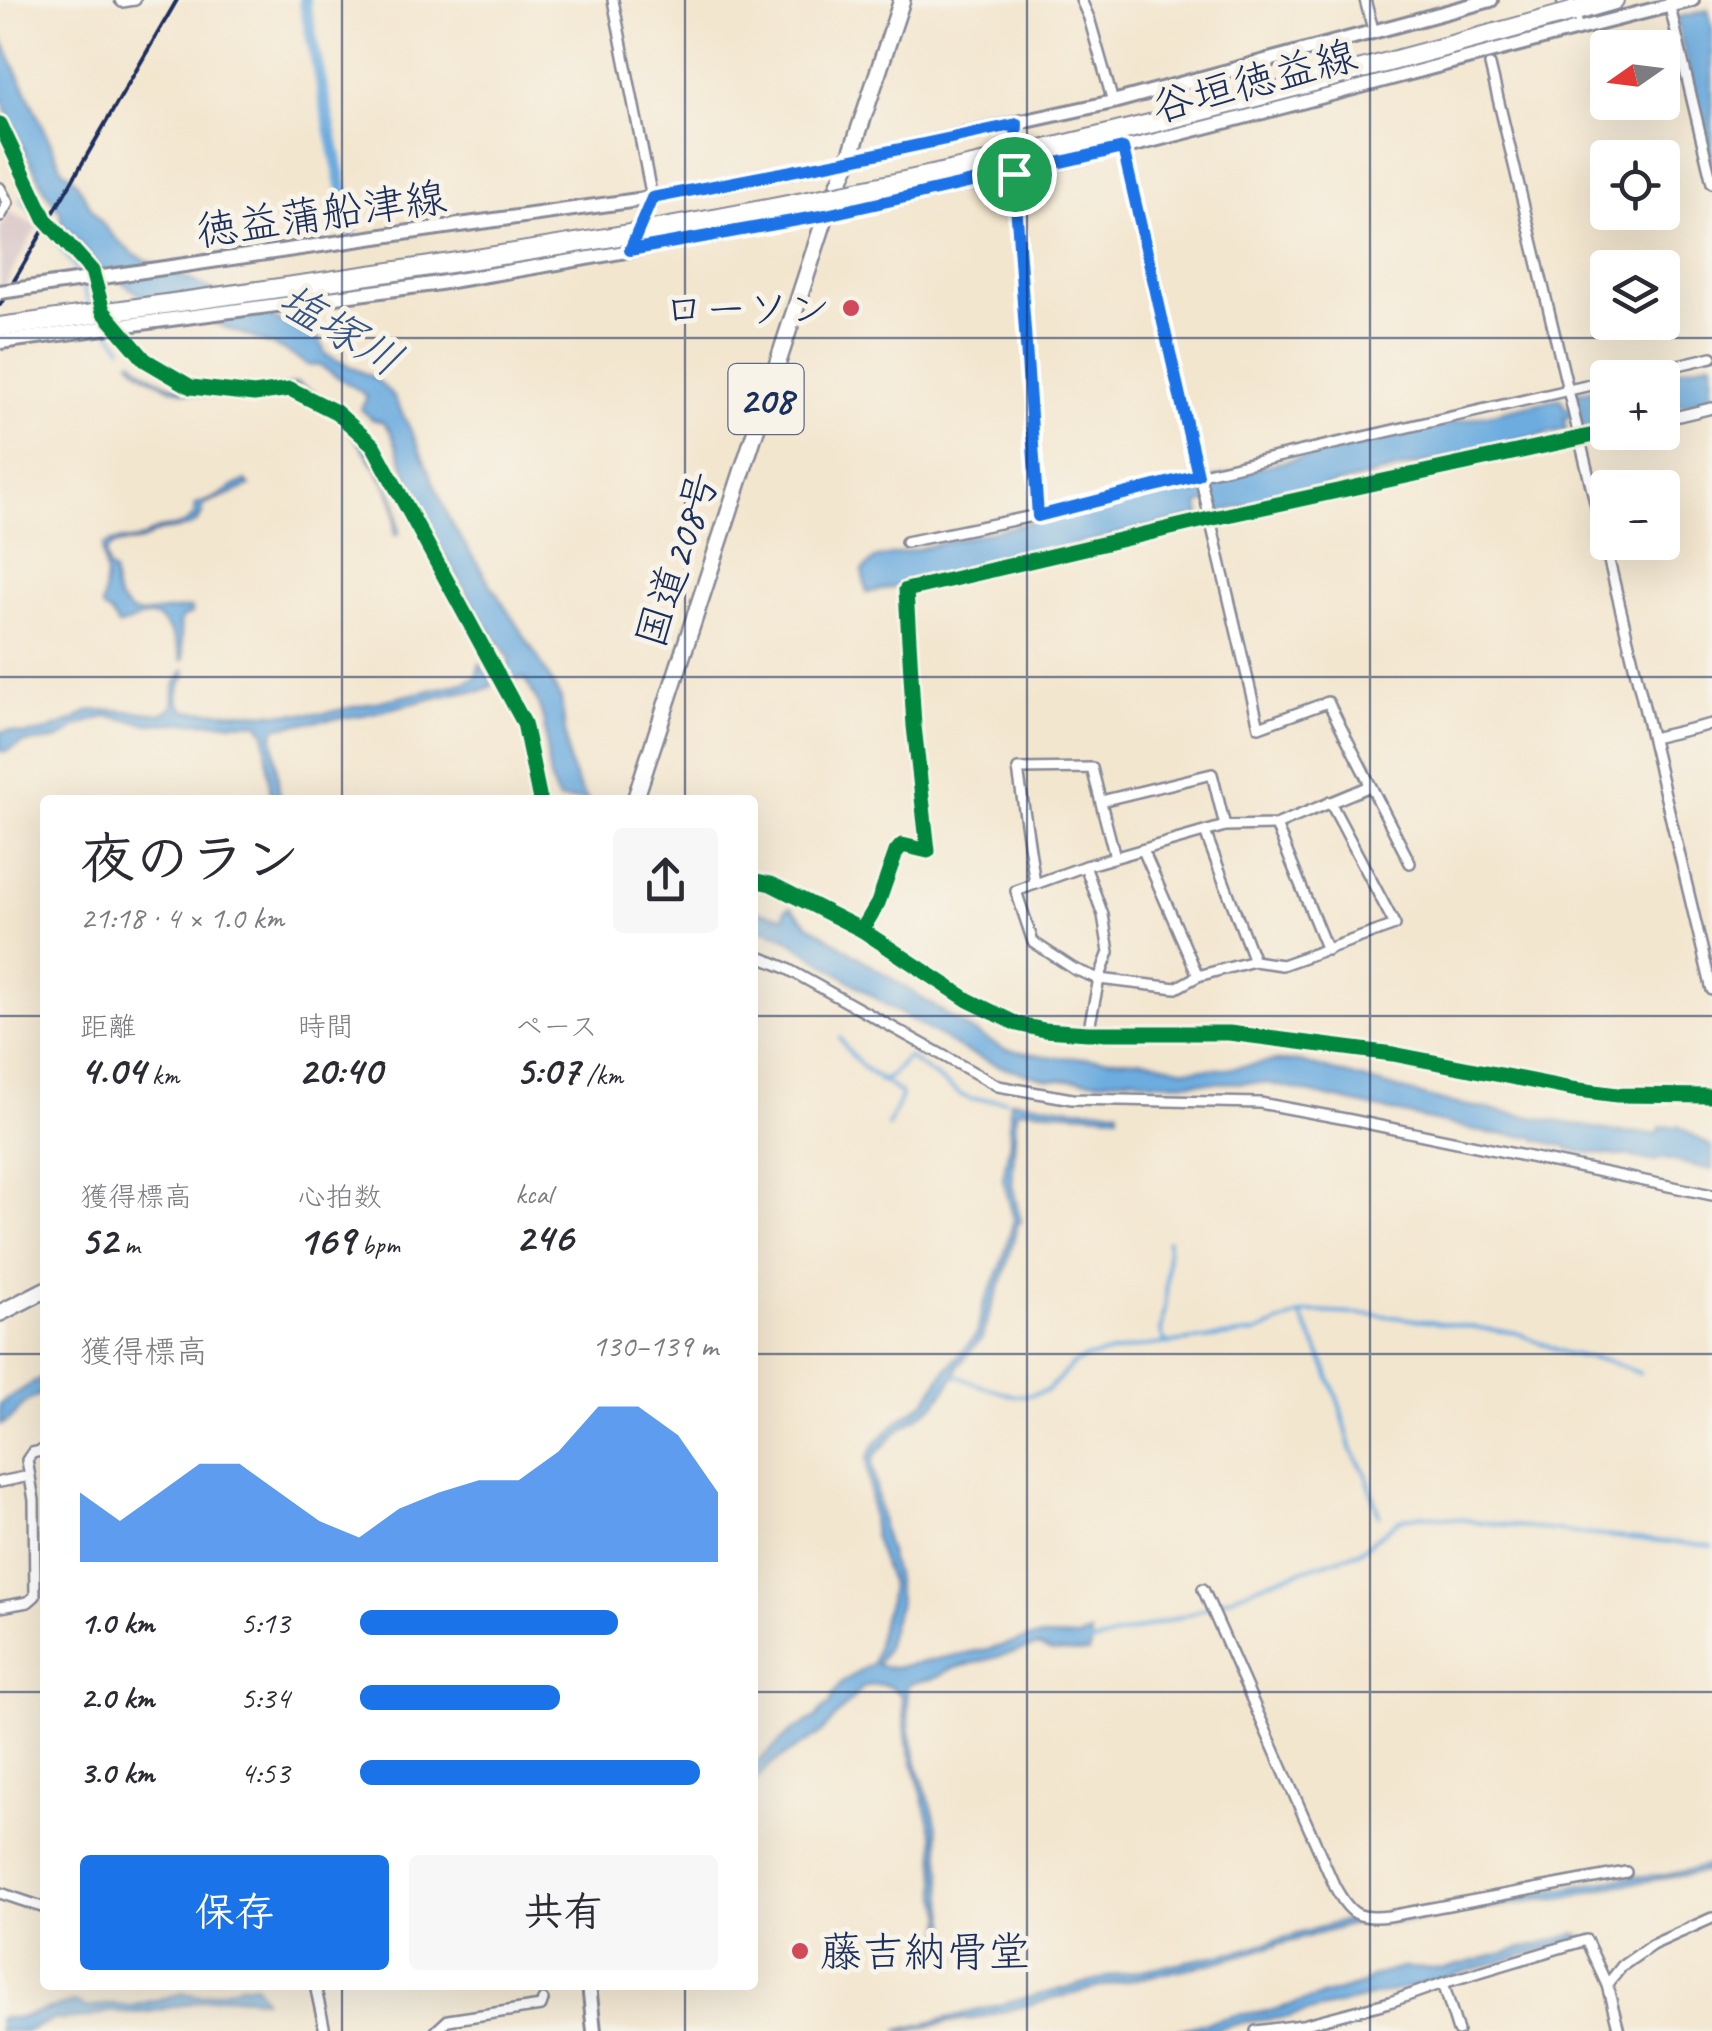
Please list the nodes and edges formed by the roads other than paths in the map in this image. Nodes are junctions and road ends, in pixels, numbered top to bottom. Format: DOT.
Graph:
graph roads {
  1 [pos="120,0"];
  2 [pos="135,0"];
  3 [pos="612,0"];
  4 [pos="902,0"];
  5 [pos="1081,0"];
  6 [pos="1364,0"];
  7 [pos="1492,0"];
  8 [pos="1614,0"];
  9 [pos="1692,0"];
  10 [pos="1670,3"];
  11 [pos="1571,13"];
  12 [pos="1374,33"];
  13 [pos="1490,65"];
  14 [pos="1113,102"];
  15 [pos="0,124"];
  16 [pos="1017,124"];
  17 [pos="1123,148"];
  18 [pos="848,160"];
  19 [pos="1014,174"];
  20 [pos="1712,183"];
  21 [pos="0,188"];
  22 [pos="652,198"];
  23 [pos="826,215"];
  24 [pos="0,217"];
  25 [pos="630,250"];
  26 [pos="0,292"];
  27 [pos="0,327"];
  28 [pos="0,342"];
  29 [pos="1712,357"];
  30 [pos="1680,365"];
  31 [pos="1590,385"];
  32 [pos="1568,390"];
  33 [pos="1712,408"];
  34 [pos="1680,416"];
  35 [pos="1590,436"];
  36 [pos="1580,439"];
  37 [pos="1198,475"];
  38 [pos="1038,516"];
  39 [pos="1209,519"];
  40 [pos="906,542"];
  41 [pos="1712,724"];
  42 [pos="1652,738"];
  43 [pos="1370,786"];
  44 [pos="539,795"];
  45 [pos="637,795"];
  46 [pos="1101,801"];
  47 [pos="1330,802"];
  48 [pos="1276,825"];
  49 [pos="1225,826"];
  50 [pos="1205,832"];
  51 [pos="1143,850"];
  52 [pos="1115,858"];
  53 [pos="1410,863"];
  54 [pos="1085,866"];
  55 [pos="758,881"];
  56 [pos="1035,884"];
  57 [pos="862,930"];
  58 [pos="1326,950"];
  59 [pos="758,956"];
  60 [pos="1254,960"];
  61 [pos="1198,976"];
  62 [pos="1100,979"];
  63 [pos="1712,990"];
  64 [pos="1088,1033"];
  65 [pos="1712,1096"];
  66 [pos="1712,1196"];
  67 [pos="40,1293"];
  68 [pos="0,1313"];
  69 [pos="40,1451"];
  70 [pos="30,1476"];
  71 [pos="0,1482"];
  72 [pos="1203,1589"];
  73 [pos="0,1607"];
  74 [pos="1626,1872"];
  75 [pos="0,1894"];
  76 [pos="40,1906"];
  77 [pos="1712,1918"];
  78 [pos="1443,1983"];
  79 [pos="1608,1986"];
  80 [pos="316,1990"];
  81 [pos="590,1990"];
  82 [pos="543,2000"];
  83 [pos="324,2031"];
  84 [pos="436,2031"];
  85 [pos="594,2031"];
  86 [pos="1256,2031"];
  87 [pos="1458,2031"];
  88 [pos="1619,2031"];
  1 -- 2 [label="street"];
  3 -- 22 [label="street"];
  4 -- 18 [label="highway, 国道208号 / 208"];
  5 -- 14 [label="street"];
  6 -- 12 [label="street"];
  7 -- 12 [label="main road, 谷垣徳益線"];
  8 -- 11 [label="highway"];
  9 -- 10 [label="main road, 谷垣徳益線"];
  10 -- 11 [label="main road, 谷垣徳益線"];
  10 -- 20 [label="street"];
  11 -- 17 [label="main road, 谷垣徳益線"];
  11 -- 27 [label="highway, bridge"];
  12 -- 14 [label="main road, 谷垣徳益線"];
  13 -- 32 [label="street"];
  14 -- 16 [label="main road, 谷垣徳益線"];
  14 -- 17 [label="main road, 谷垣徳益線"];
  15 -- 44 [label="street"];
  16 -- 18 [label="main road, 谷垣徳益線"];
  16 -- 19 [label="main road"];
  17 -- 19 [label="main road, 谷垣徳益線"];
  17 -- 37 [label="street"];
  18 -- 22 [label="main road, 徳益蒲船津線"];
  18 -- 23 [label="highway, 国道208号 / 208"];
  19 -- 23 [label="main road, 谷垣徳益線"];
  19 -- 38 [label="street"];
  21 -- 24 [label="street"];
  22 -- 25 [label="main road"];
  22 -- 26 [label="main road, 徳益蒲船津線, bridge"];
  23 -- 25 [label="main road, 徳益蒲船津線"];
  23 -- 45 [label="highway, 国道208号 / 208"];
  25 -- 28 [label="main road, 徳益蒲船津線, bridge"];
  29 -- 30 [label="street"];
  31 -- 32 [label="street"];
  32 -- 36 [label="street"];
  32 -- 37 [label="street"];
  33 -- 34 [label="street"];
  35 -- 36 [label="street"];
  36 -- 39 [label="street"];
  36 -- 42 [label="street"];
  37 -- 38 [label="street"];
  37 -- 39 [label="street"];
  38 -- 40 [label="street"];
  39 -- 43 [label="street"];
  39 -- 57 [label="street"];
  41 -- 42 [label="street"];
  42 -- 63 [label="street"];
  43 -- 47 [label="street"];
  43 -- 53 [label="street"];
  46 -- 49 [label="street"];
  46 -- 52 [label="street"];
  46 -- 56 [label="street"];
  47 -- 48 [label="street"];
  47 -- 58 [label="street"];
  48 -- 49 [label="street"];
  48 -- 58 [label="street"];
  49 -- 50 [label="street"];
  50 -- 51 [label="street"];
  50 -- 60 [label="street"];
  51 -- 52 [label="street"];
  51 -- 61 [label="street"];
  52 -- 54 [label="street"];
  54 -- 56 [label="street"];
  54 -- 62 [label="street"];
  55 -- 57 [label="street"];
  56 -- 62 [label="street"];
  57 -- 64 [label="street"];
  58 -- 60 [label="street"];
  59 -- 66 [label="street"];
  60 -- 61 [label="street"];
  61 -- 62 [label="street"];
  62 -- 64 [label="street"];
  64 -- 65 [label="street"];
  67 -- 68 [label="highway"];
  69 -- 70 [label="street"];
  70 -- 71 [label="street"];
  70 -- 73 [label="street"];
  72 -- 74 [label="street"];
  75 -- 76 [label="street"];
  77 -- 79 [label="street"];
  78 -- 79 [label="street"];
  78 -- 86 [label="street"];
  78 -- 87 [label="street"];
  79 -- 88 [label="street"];
  80 -- 83 [label="street"];
  81 -- 85 [label="main road"];
  82 -- 84 [label="street"];
}
